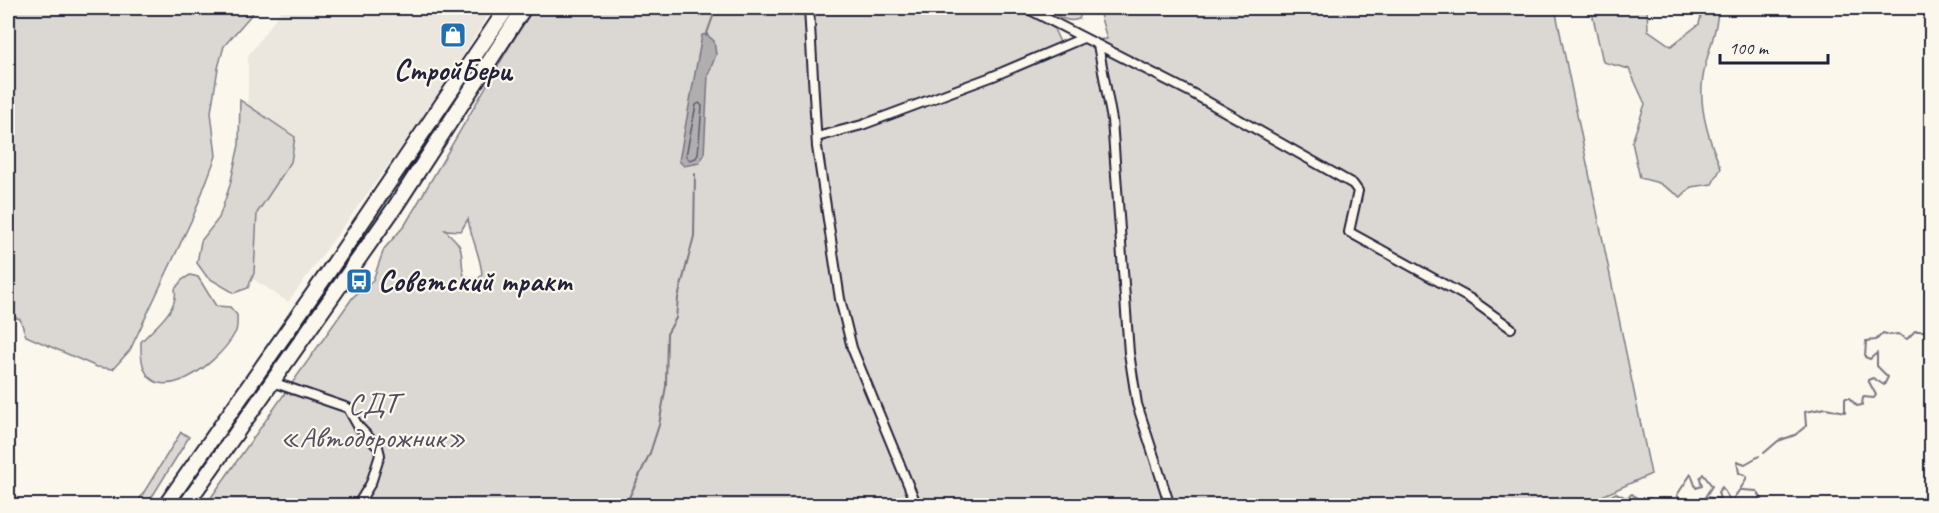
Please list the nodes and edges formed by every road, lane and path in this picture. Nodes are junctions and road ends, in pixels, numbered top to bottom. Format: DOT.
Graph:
graph roads {
  1 [pos="507,8"];
  2 [pos="524,8"];
  3 [pos="809,8"];
  4 [pos="1026,8"];
  5 [pos="1083,38"];
  6 [pos="1098,45"];
  7 [pos="817,137"];
  8 [pos="1511,328"];
  9 [pos="272,382"];
  10 [pos="165,506"];
  11 [pos="185,506"];
  12 [pos="357,506"];
  13 [pos="917,506"];
  14 [pos="1170,506"];
  1 -- 10 [label="highway"];
  2 -- 9 [label="highway"];
  3 -- 7 [label="street"];
  4 -- 5 [label="street"];
  5 -- 6 [label="street"];
  5 -- 7 [label="street"];
  6 -- 8 [label="street"];
  6 -- 14 [label="street"];
  7 -- 13 [label="street"];
  9 -- 11 [label="highway"];
  9 -- 12 [label="street"];
}
